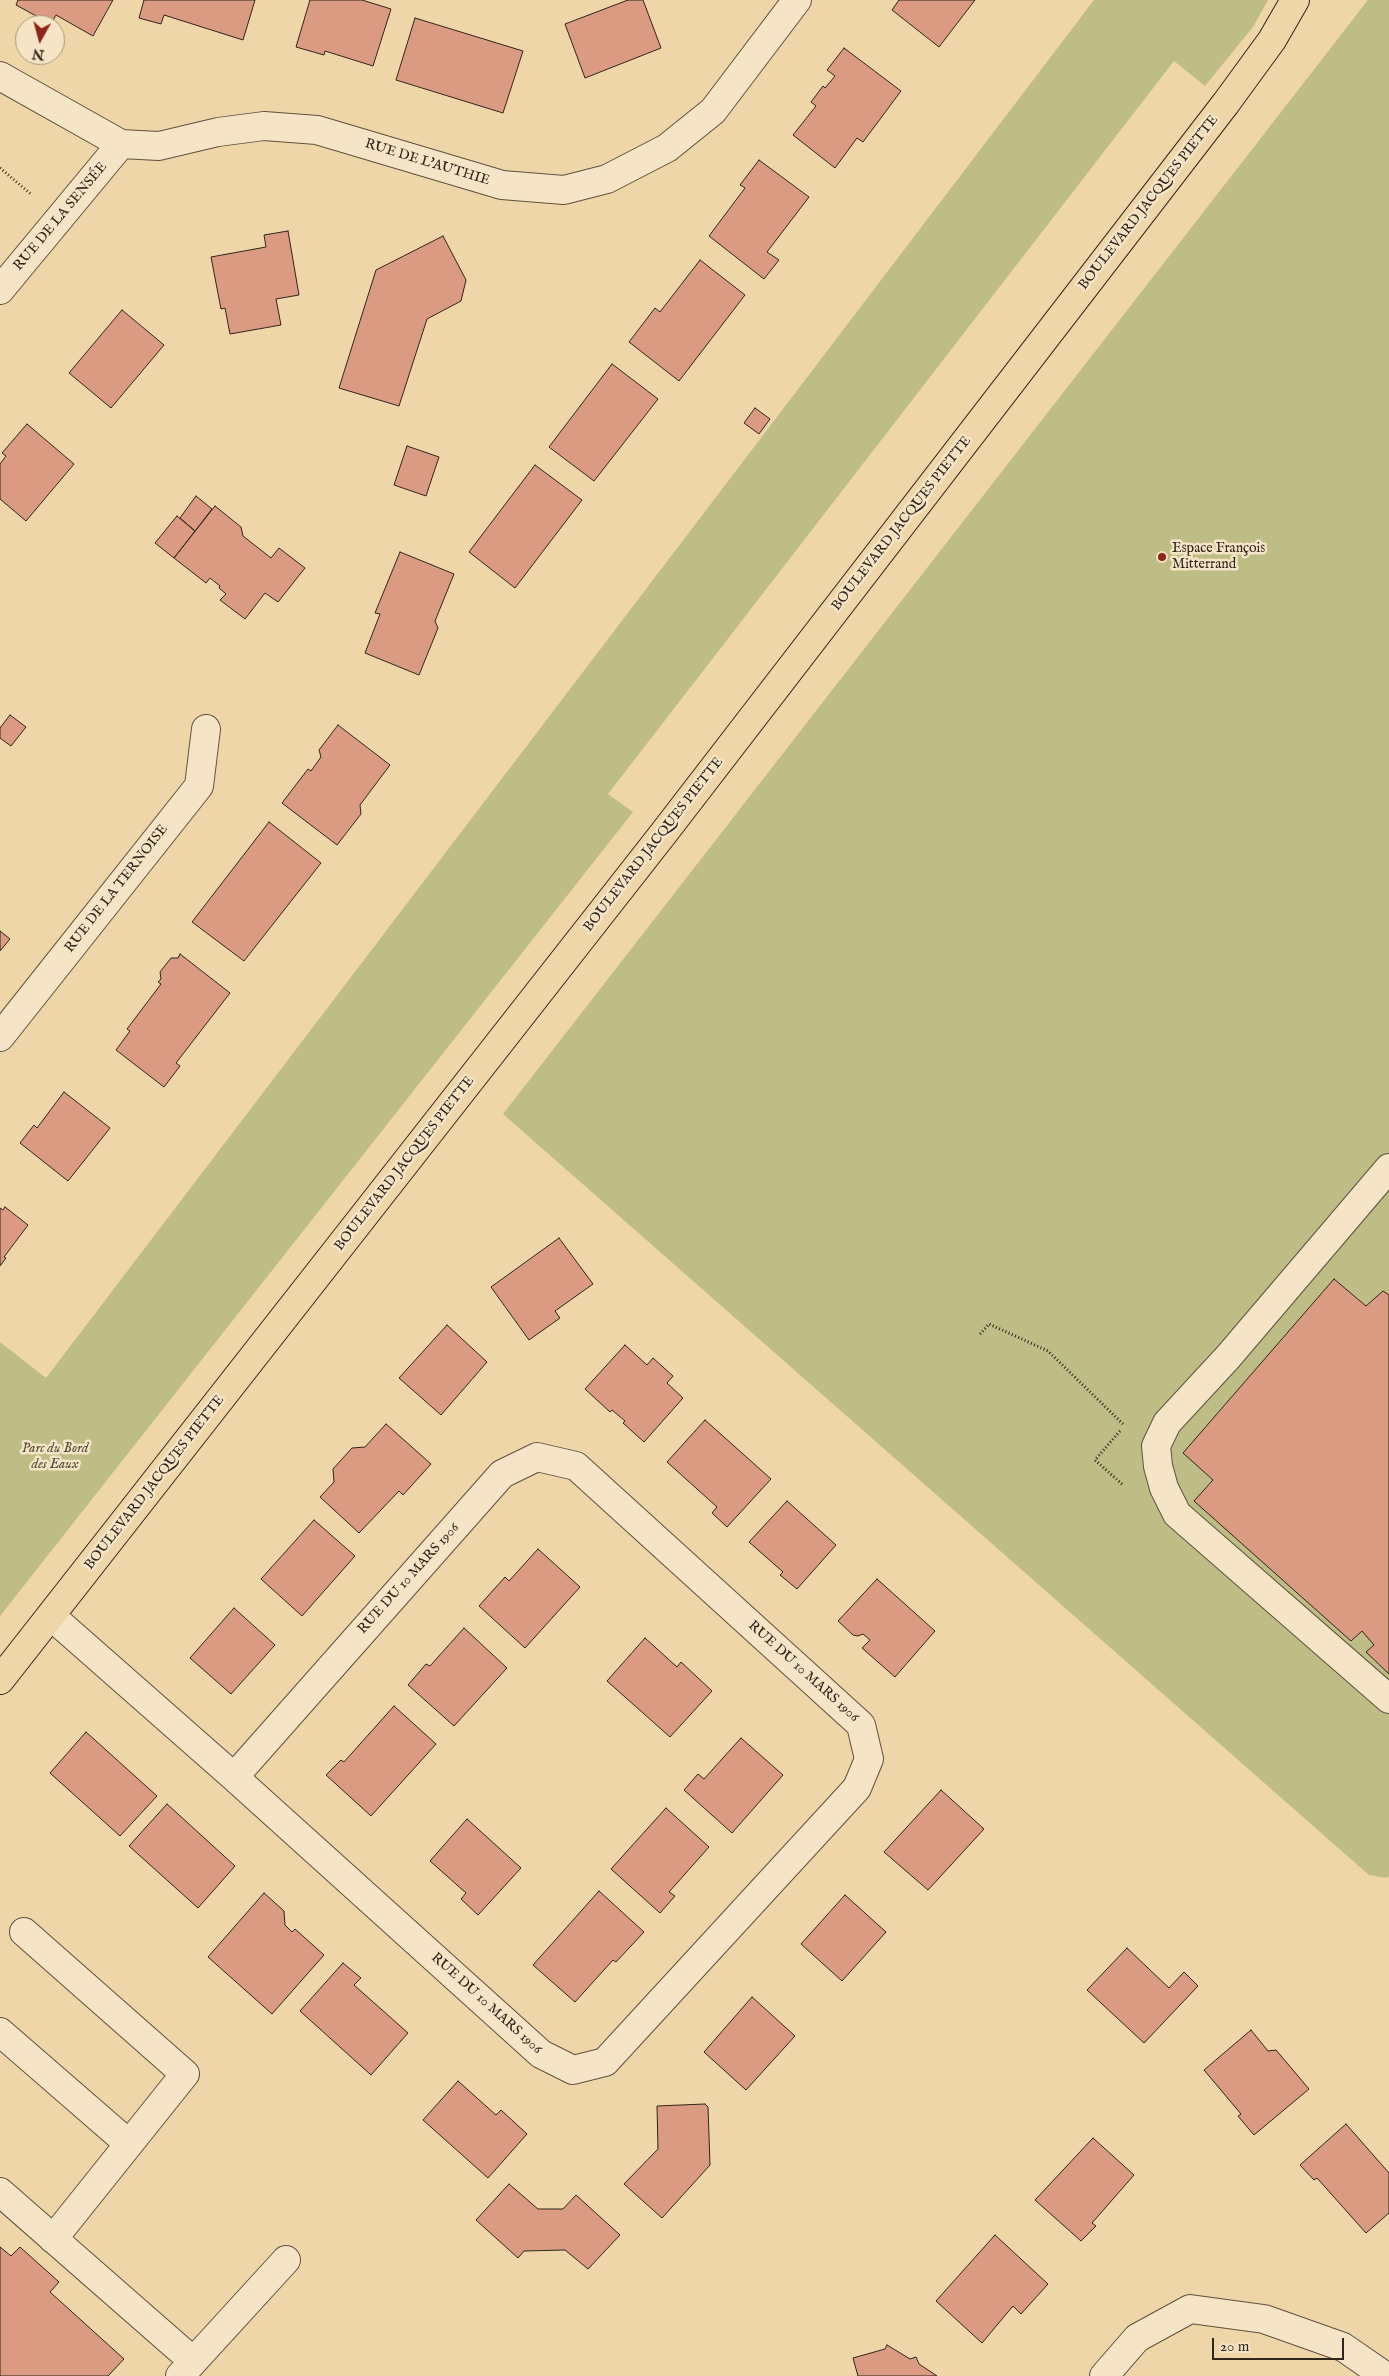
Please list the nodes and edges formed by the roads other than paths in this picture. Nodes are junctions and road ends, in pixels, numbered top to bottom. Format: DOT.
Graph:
graph roads {
  1 [pos="797,0"];
  2 [pos="1295,0"];
  3 [pos="0,76"];
  4 [pos="122,144"];
  5 [pos="0,290"];
  6 [pos="206,729"];
  7 [pos="0,1037"];
  8 [pos="1389,1168"];
  9 [pos="51,1616"];
  10 [pos="0,1680"];
  11 [pos="1389,1699"];
  12 [pos="234,1777"];
  13 [pos="24,1932"];
  14 [pos="0,2032"];
  15 [pos="129,2144"];
  16 [pos="0,2192"];
  17 [pos="53,2239"];
  18 [pos="286,2260"];
  19 [pos="187,2368"];
  20 [pos="1104,2376"];
  21 [pos="1385,2376"];
  1 -- 4 [label="street, RUE DE L'AUTHIE"];
  2 -- 9 [label="main road, BOULEVARD JACQUES PIETTE"];
  3 -- 4 [label="street, RUE DE L'AUTHIE"];
  4 -- 5 [label="street, RUE DE LA SENSÉE"];
  6 -- 7 [label="street, RUE DE LA TERNOISE"];
  8 -- 11 [label="street"];
  9 -- 10 [label="main road, BOULEVARD JACQUES PIETTE"];
  9 -- 12 [label="street, RUE DU 10 MARS 1906"];
  12 -- 12 [label="street, RUE DU 10 MARS 1906"];
  13 -- 15 [label="street"];
  14 -- 15 [label="street"];
  15 -- 17 [label="street"];
  16 -- 17 [label="street"];
  17 -- 19 [label="street"];
  18 -- 19 [label="street"];
  20 -- 21 [label="street"];
}
